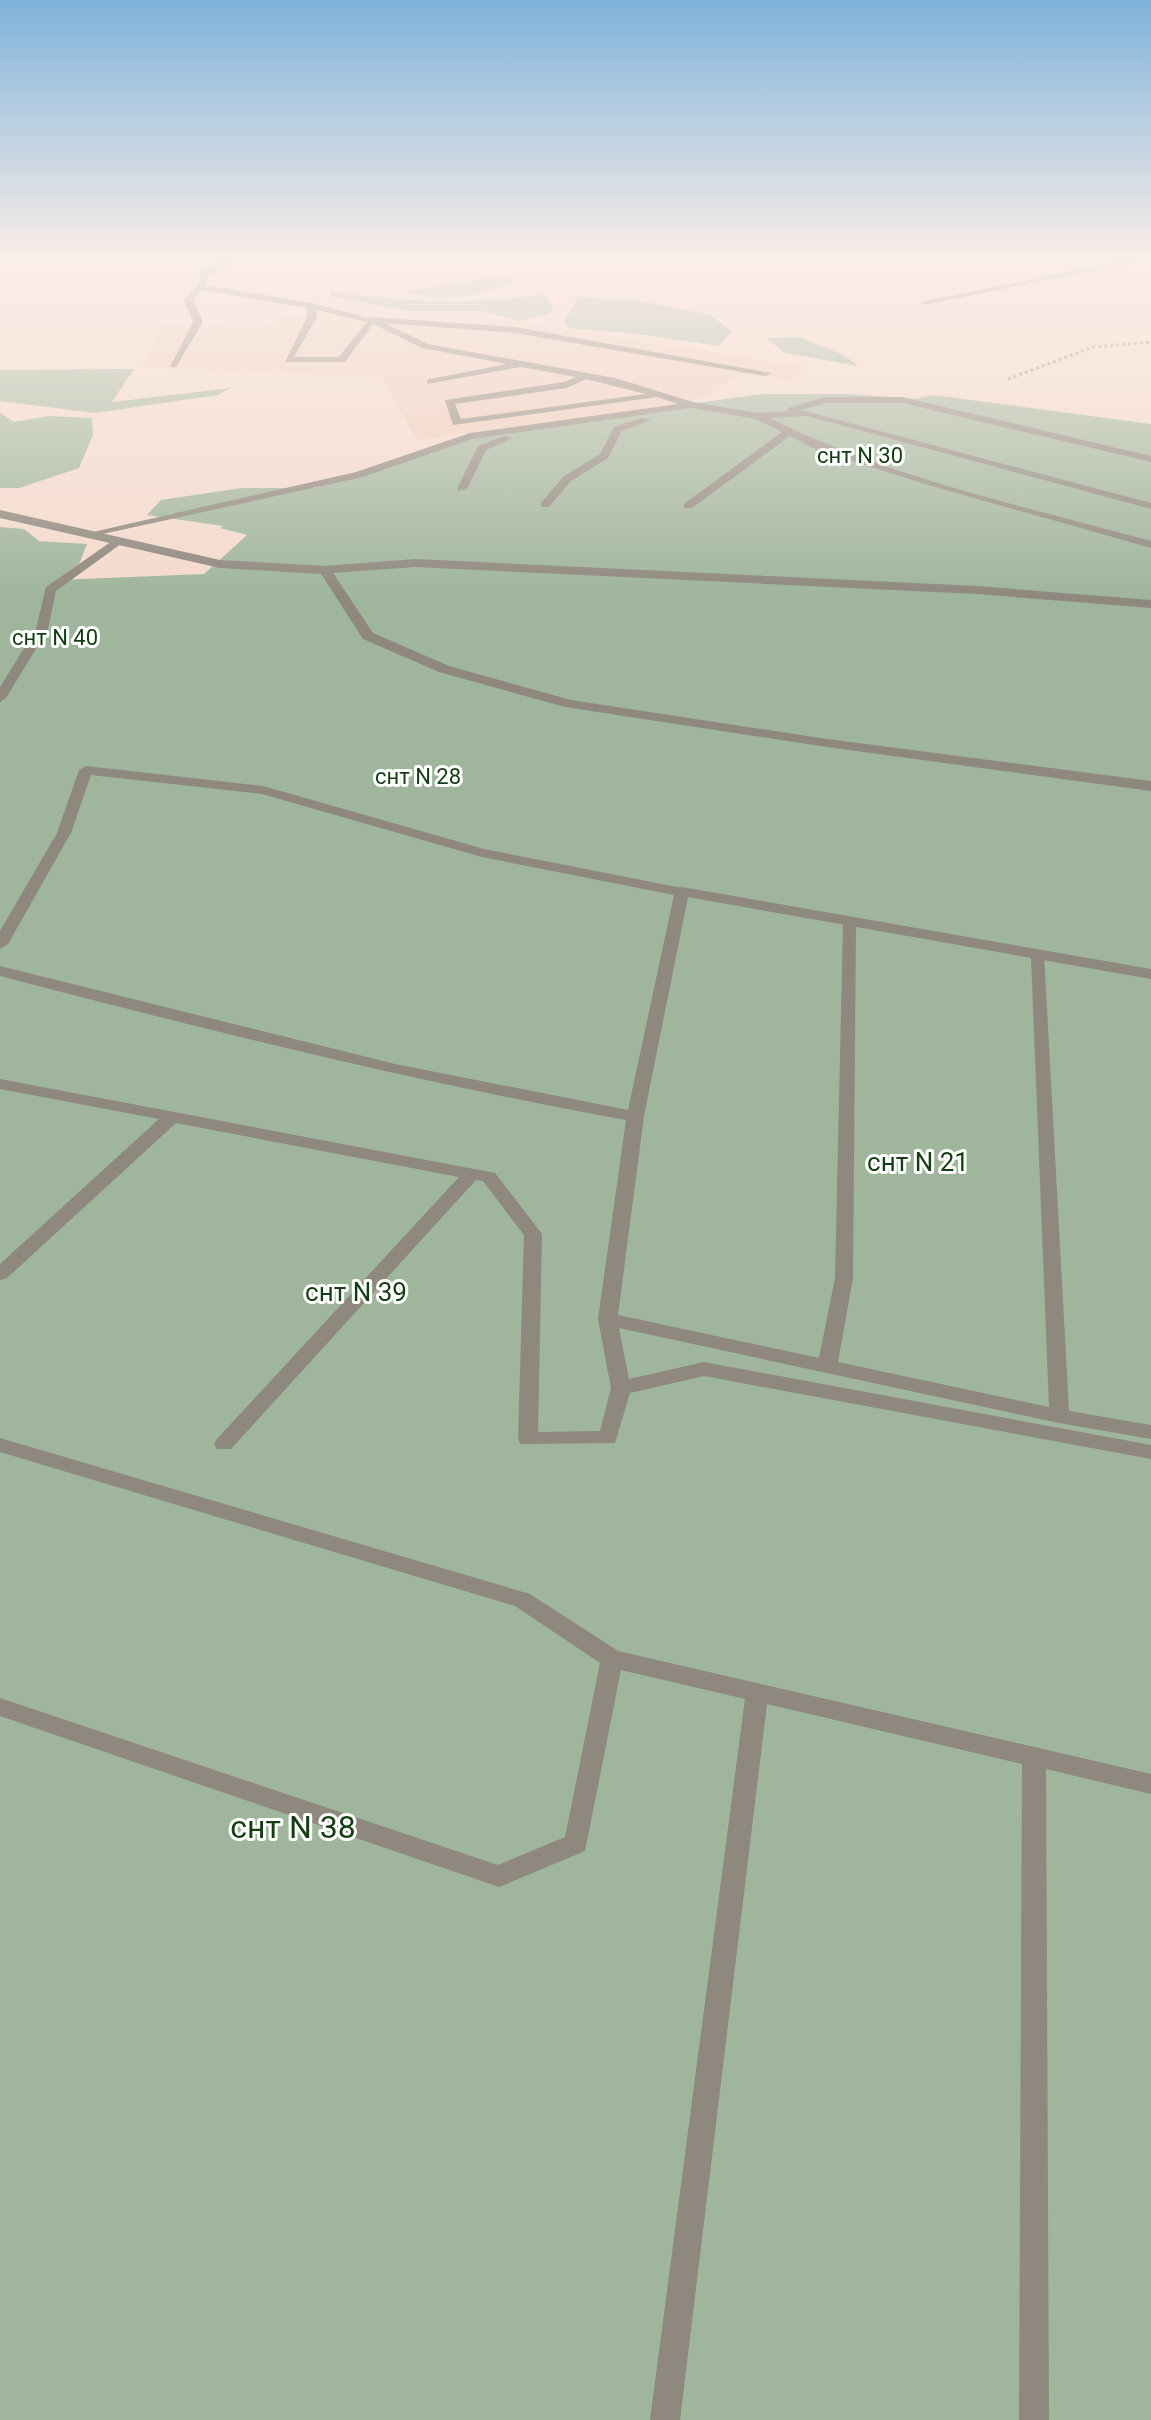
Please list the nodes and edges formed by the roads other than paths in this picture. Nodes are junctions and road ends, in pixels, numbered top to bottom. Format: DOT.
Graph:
graph roads {
  1 [pos="481,372"];
  2 [pos="571,372"];
  3 [pos="760,372"];
  4 [pos="766,373"];
  5 [pos="586,375"];
  6 [pos="430,382"];
  7 [pos="659,395"];
  8 [pos="691,405"];
  9 [pos="706,407"];
  10 [pos="774,415"];
  11 [pos="758,416"];
  12 [pos="618,429"];
  13 [pos="789,432"];
  14 [pos="1151,459"];
  15 [pos="462,489"];
  16 [pos="545,505"];
  17 [pos="688,506"];
  18 [pos="1151,506"];
  19 [pos="0,514"];
  20 [pos="93,535"];
  21 [pos="119,541"];
  22 [pos="1151,545"];
  23 [pos="325,570"];
  24 [pos="1151,604"];
  25 [pos="0,698"];
  26 [pos="1151,786"];
  27 [pos="682,892"];
  28 [pos="851,924"];
  29 [pos="0,944"];
  30 [pos="1039,957"];
  31 [pos="0,971"];
  32 [pos="1151,974"];
  33 [pos="0,1084"];
  34 [pos="635,1116"];
  35 [pos="171,1118"];
  36 [pos="472,1174"];
  37 [pos="0,1274"];
  38 [pos="608,1319"];
  39 [pos="827,1366"];
  40 [pos="621,1388"];
  41 [pos="1059,1416"];
  42 [pos="1151,1432"];
  43 [pos="224,1444"];
  44 [pos="0,1445"];
  45 [pos="1151,1452"];
  46 [pos="612,1659"];
  47 [pos="757,1693"];
  48 [pos="0,1707"];
  49 [pos="1034,1758"];
  50 [pos="1151,1784"];
  51 [pos="665,2420"];
  52 [pos="1034,2420"];
  1 -- 6 [label="lane"];
  2 -- 5 [label="lane"];
  3 -- 4 [label="lane"];
  5 -- 7 [label="lane"];
  5 -- 7 [label="lane"];
  7 -- 8 [label="lane"];
  8 -- 9 [label="lane"];
  8 -- 20 [label="lane"];
  9 -- 11 [label="lane"];
  9 -- 12 [label="lane"];
  10 -- 11 [label="lane"];
  10 -- 14 [label="lane"];
  10 -- 18 [label="lane"];
  11 -- 13 [label="lane"];
  12 -- 15 [label="lane"];
  12 -- 16 [label="lane"];
  13 -- 17 [label="lane"];
  13 -- 22 [label="lane"];
  19 -- 20 [label="street"];
  20 -- 21 [label="street"];
  21 -- 23 [label="street"];
  21 -- 25 [label="lane"];
  23 -- 24 [label="street"];
  23 -- 26 [label="street"];
  27 -- 28 [label="street"];
  27 -- 29 [label="lane"];
  27 -- 34 [label="lane"];
  28 -- 30 [label="street"];
  28 -- 39 [label="lane"];
  30 -- 32 [label="street"];
  30 -- 41 [label="lane"];
  31 -- 34 [label="lane"];
  33 -- 35 [label="lane"];
  34 -- 38 [label="lane"];
  35 -- 36 [label="lane"];
  35 -- 37 [label="lane"];
  36 -- 40 [label="lane"];
  36 -- 43 [label="lane"];
  38 -- 39 [label="lane"];
  38 -- 40 [label="lane"];
  39 -- 41 [label="lane"];
  40 -- 45 [label="lane"];
  41 -- 42 [label="lane"];
  44 -- 46 [label="lane"];
  46 -- 47 [label="lane"];
  46 -- 48 [label="lane"];
  47 -- 49 [label="lane"];
  47 -- 51 [label="lane"];
  49 -- 50 [label="lane"];
  49 -- 52 [label="lane"];
}
